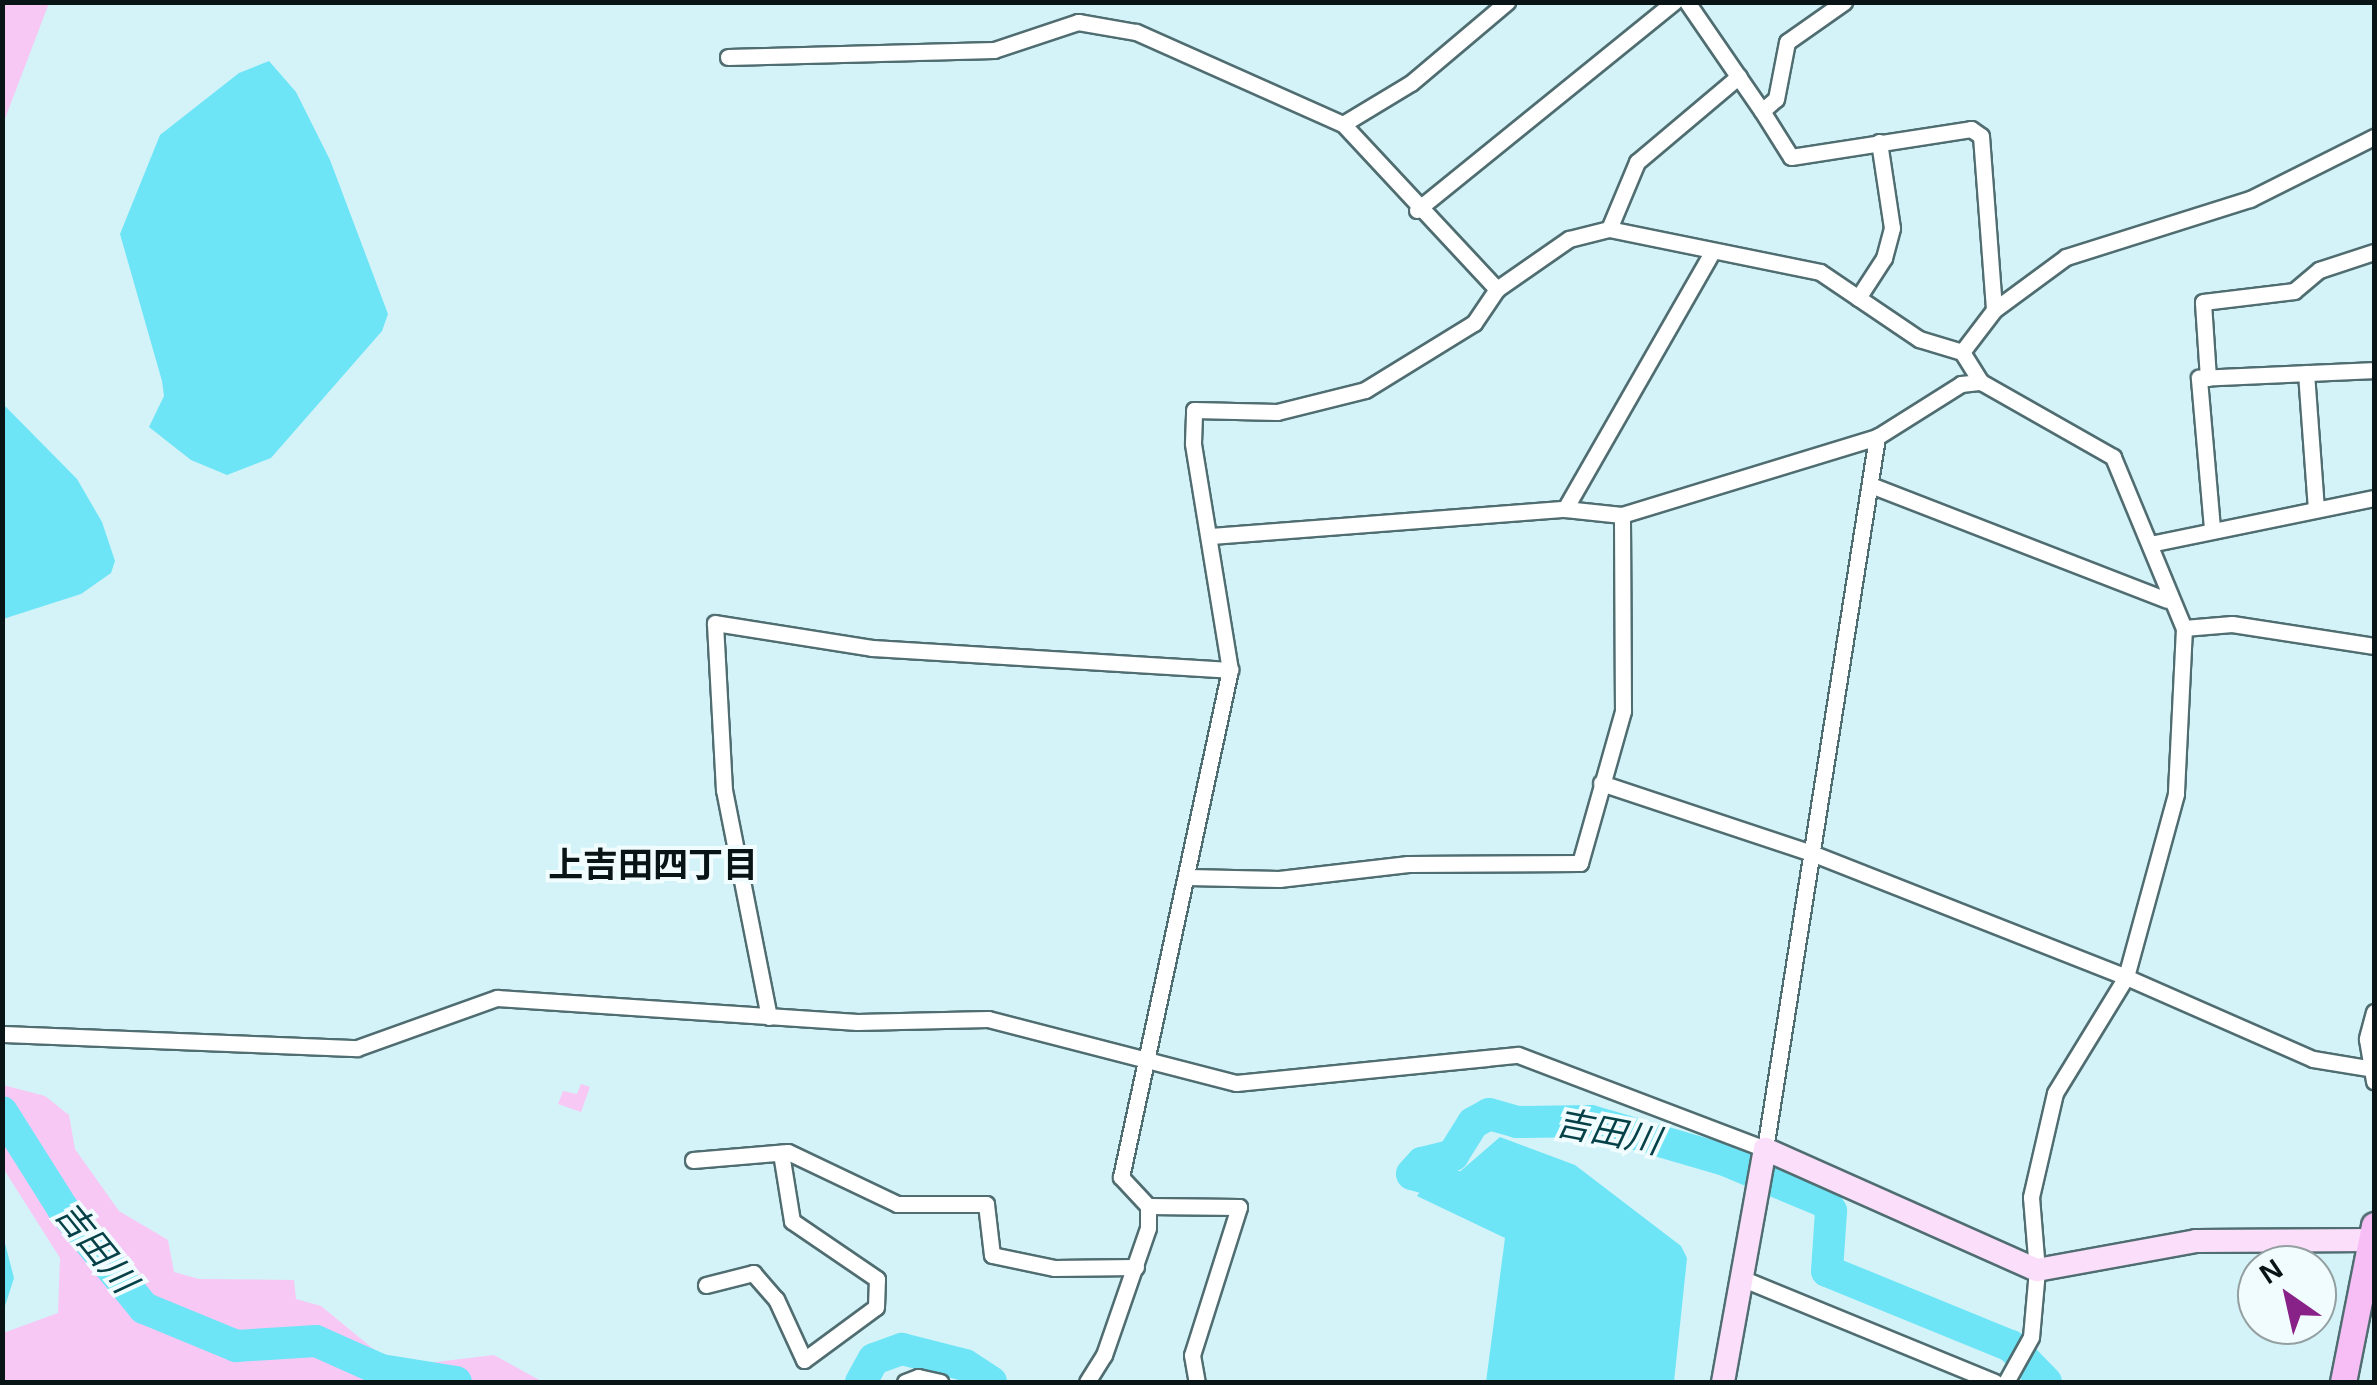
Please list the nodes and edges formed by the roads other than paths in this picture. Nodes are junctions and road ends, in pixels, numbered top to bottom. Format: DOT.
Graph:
graph roads {
  1 [pos="1507,2"];
  2 [pos="1674,2"];
  3 [pos="1687,2"];
  4 [pos="1844,2"];
  5 [pos="728,57"];
  6 [pos="1739,76"];
  7 [pos="1762,111"];
  8 [pos="1343,124"];
  9 [pos="2374,137"];
  10 [pos="1879,142"];
  11 [pos="1417,210"];
  12 [pos="1609,230"];
  13 [pos="1712,252"];
  14 [pos="2374,252"];
  15 [pos="1497,289"];
  16 [pos="1858,298"];
  17 [pos="1994,310"];
  18 [pos="1962,352"];
  19 [pos="2374,370"];
  20 [pos="2306,373"];
  21 [pos="2208,378"];
  22 [pos="1980,382"];
  23 [pos="1877,438"];
  24 [pos="1873,486"];
  25 [pos="2374,498"];
  26 [pos="1565,508"];
  27 [pos="2316,509"];
  28 [pos="1622,515"];
  29 [pos="2212,528"];
  30 [pos="1211,536"];
  31 [pos="2150,544"];
  32 [pos="2167,600"];
  33 [pos="2184,628"];
  34 [pos="2374,646"];
  35 [pos="1230,670"];
  36 [pos="1600,783"];
  37 [pos="1814,854"];
  38 [pos="1188,877"];
  39 [pos="2126,977"];
  40 [pos="2374,1012"];
  41 [pos="769,1016"];
  42 [pos="2,1034"];
  43 [pos="1147,1065"];
  44 [pos="2372,1074"];
  45 [pos="1765,1149"];
  46 [pos="781,1153"];
  47 [pos="693,1160"];
  48 [pos="1148,1206"];
  49 [pos="2374,1235"];
  50 [pos="1136,1268"];
  51 [pos="2037,1270"];
  52 [pos="1741,1278"];
  53 [pos="706,1285"];
  54 [pos="905,1382"];
  55 [pos="940,1382"];
  56 [pos="1087,1382"];
  57 [pos="1197,1382"];
  58 [pos="1724,1382"];
  59 [pos="1994,1382"];
  60 [pos="2006,1382"];
  61 [pos="2344,1382"];
  1 -- 8 [label="street"];
  2 -- 11 [label="street"];
  3 -- 6 [label="street"];
  4 -- 7 [label="street"];
  5 -- 8 [label="street"];
  6 -- 7 [label="street"];
  6 -- 12 [label="street"];
  7 -- 10 [label="street"];
  8 -- 11 [label="street"];
  9 -- 17 [label="street"];
  10 -- 16 [label="street"];
  10 -- 17 [label="street"];
  11 -- 15 [label="street"];
  12 -- 13 [label="street"];
  12 -- 15 [label="street"];
  13 -- 16 [label="street"];
  13 -- 26 [label="street"];
  14 -- 21 [label="street"];
  15 -- 30 [label="street"];
  16 -- 18 [label="street"];
  17 -- 18 [label="street"];
  18 -- 22 [label="street"];
  19 -- 20 [label="street"];
  20 -- 21 [label="street"];
  20 -- 27 [label="street"];
  21 -- 29 [label="street"];
  22 -- 23 [label="street"];
  22 -- 31 [label="street"];
  23 -- 24 [label="street"];
  23 -- 28 [label="street"];
  24 -- 32 [label="street"];
  24 -- 37 [label="street"];
  25 -- 27 [label="street"];
  26 -- 28 [label="street"];
  26 -- 30 [label="street"];
  27 -- 29 [label="street"];
  28 -- 36 [label="street"];
  29 -- 31 [label="street"];
  30 -- 35 [label="street"];
  31 -- 32 [label="street"];
  32 -- 33 [label="street"];
  33 -- 34 [label="street"];
  33 -- 39 [label="street"];
  35 -- 38 [label="street"];
  35 -- 41 [label="street"];
  36 -- 37 [label="street"];
  36 -- 38 [label="street"];
  37 -- 39 [label="street"];
  37 -- 45 [label="street"];
  38 -- 43 [label="street"];
  39 -- 44 [label="street"];
  39 -- 51 [label="street"];
  40 -- 44 [label="street"];
  41 -- 42 [label="street"];
  41 -- 43 [label="street"];
  43 -- 45 [label="street"];
  43 -- 48 [label="street"];
  45 -- 51 [label="street"];
  45 -- 52 [label="street"];
  46 -- 47 [label="street"];
  46 -- 50 [label="street"];
  46 -- 53 [label="street"];
  48 -- 50 [label="street"];
  48 -- 57 [label="street"];
  49 -- 51 [label="street"];
  49 -- 61 [label="main road"];
  50 -- 56 [label="street"];
  51 -- 60 [label="street"];
  52 -- 58 [label="street"];
  52 -- 59 [label="street"];
  54 -- 55 [label="street"];
}
